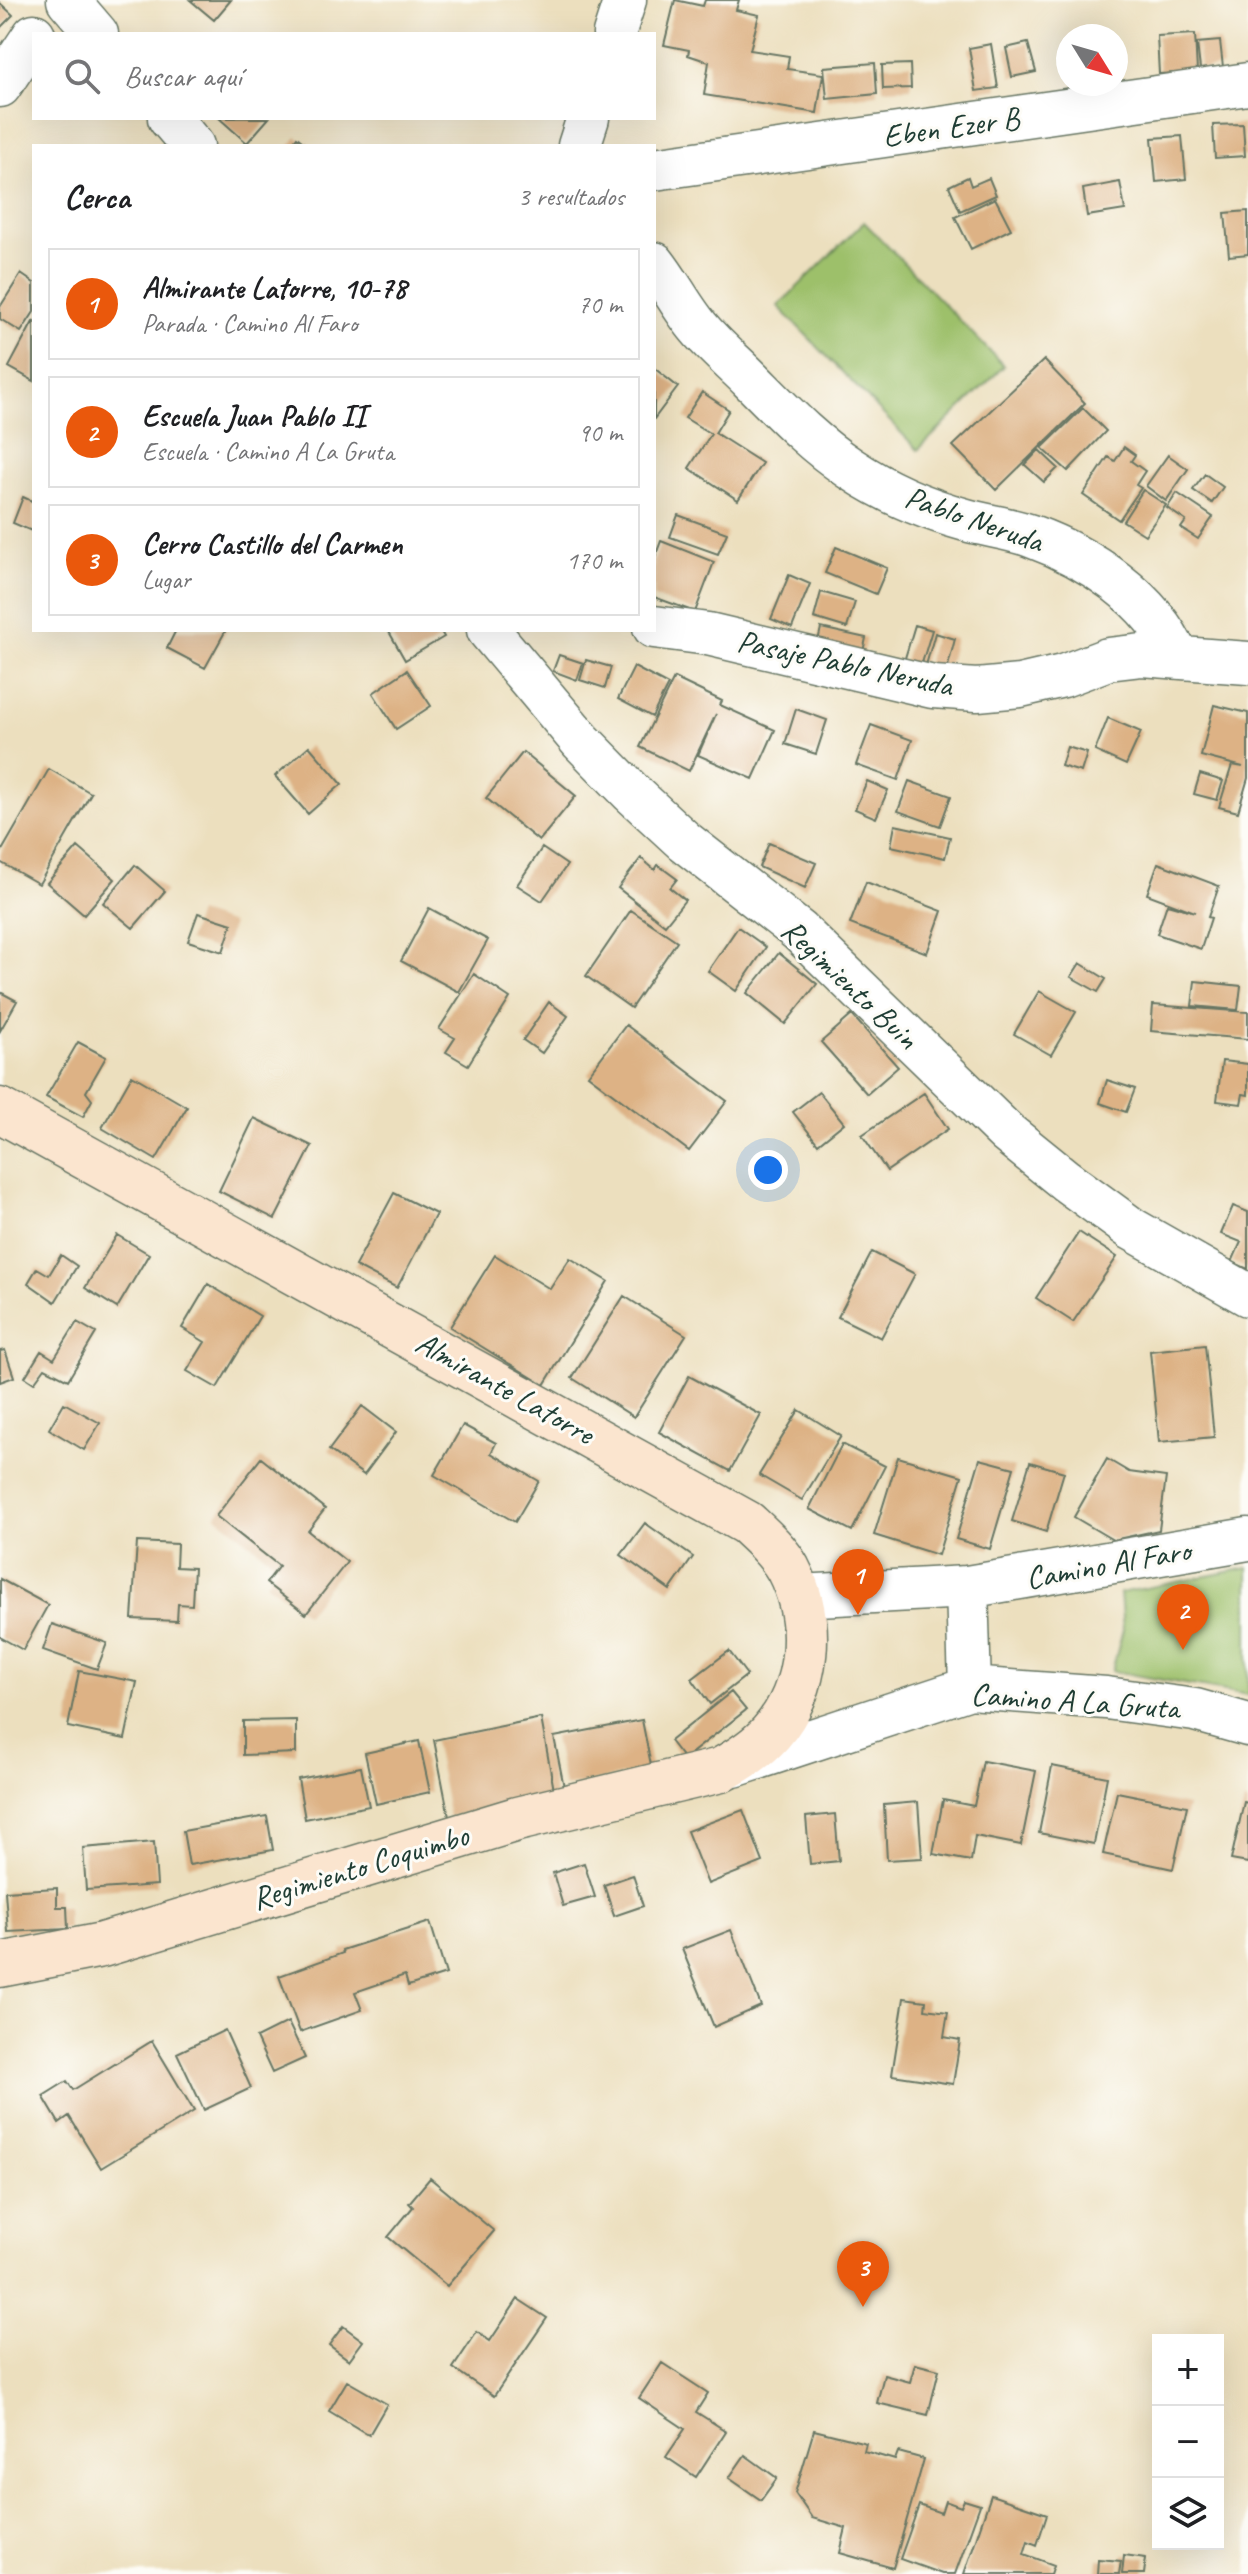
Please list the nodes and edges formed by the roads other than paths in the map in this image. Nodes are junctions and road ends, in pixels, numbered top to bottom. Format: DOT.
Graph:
graph roads {
  1 [pos="58,0"];
  2 [pos="68,0"];
  3 [pos="625,0"];
  4 [pos="36,32"];
  5 [pos="95,32"];
  6 [pos="615,32"];
  7 [pos="32,38"];
  8 [pos="1248,84"];
  9 [pos="0,86"];
  10 [pos="171,120"];
  11 [pos="587,120"];
  12 [pos="191,144"];
  13 [pos="580,144"];
  14 [pos="656,169"];
  15 [pos="656,266"];
  16 [pos="656,627"];
  17 [pos="499,632"];
  18 [pos="1177,656"];
  19 [pos="1248,663"];
  20 [pos="0,1110"];
  21 [pos="1248,1295"];
  22 [pos="1248,1539"];
  23 [pos="967,1587"];
  24 [pos="799,1596"];
  25 [pos="970,1688"];
  26 [pos="1248,1725"];
  27 [pos="721,1770"];
  28 [pos="0,1965"];
  1 -- 4 [label="street"];
  2 -- 5 [label="street"];
  3 -- 6 [label="street"];
  7 -- 9 [label="street"];
  8 -- 14 [label="street, Eben Ezer B"];
  10 -- 12 [label="street"];
  11 -- 13 [label="street"];
  15 -- 18 [label="street, Pablo Neruda"];
  16 -- 18 [label="street, Pasaje Pablo Neruda"];
  17 -- 21 [label="street, Regimiento Buin"];
  18 -- 19 [label="street"];
  20 -- 24 [label="main road, Almirante Latorre"];
  22 -- 23 [label="street, Camino Al Faro"];
  23 -- 24 [label="street, Camino Al Faro"];
  23 -- 25 [label="street"];
  24 -- 27 [label="main road, Almirante Latorre"];
  25 -- 26 [label="street, Camino A La Gruta"];
  25 -- 27 [label="street, Camino A La Gruta"];
  27 -- 28 [label="main road, Regimiento Coquimbo"];
}
